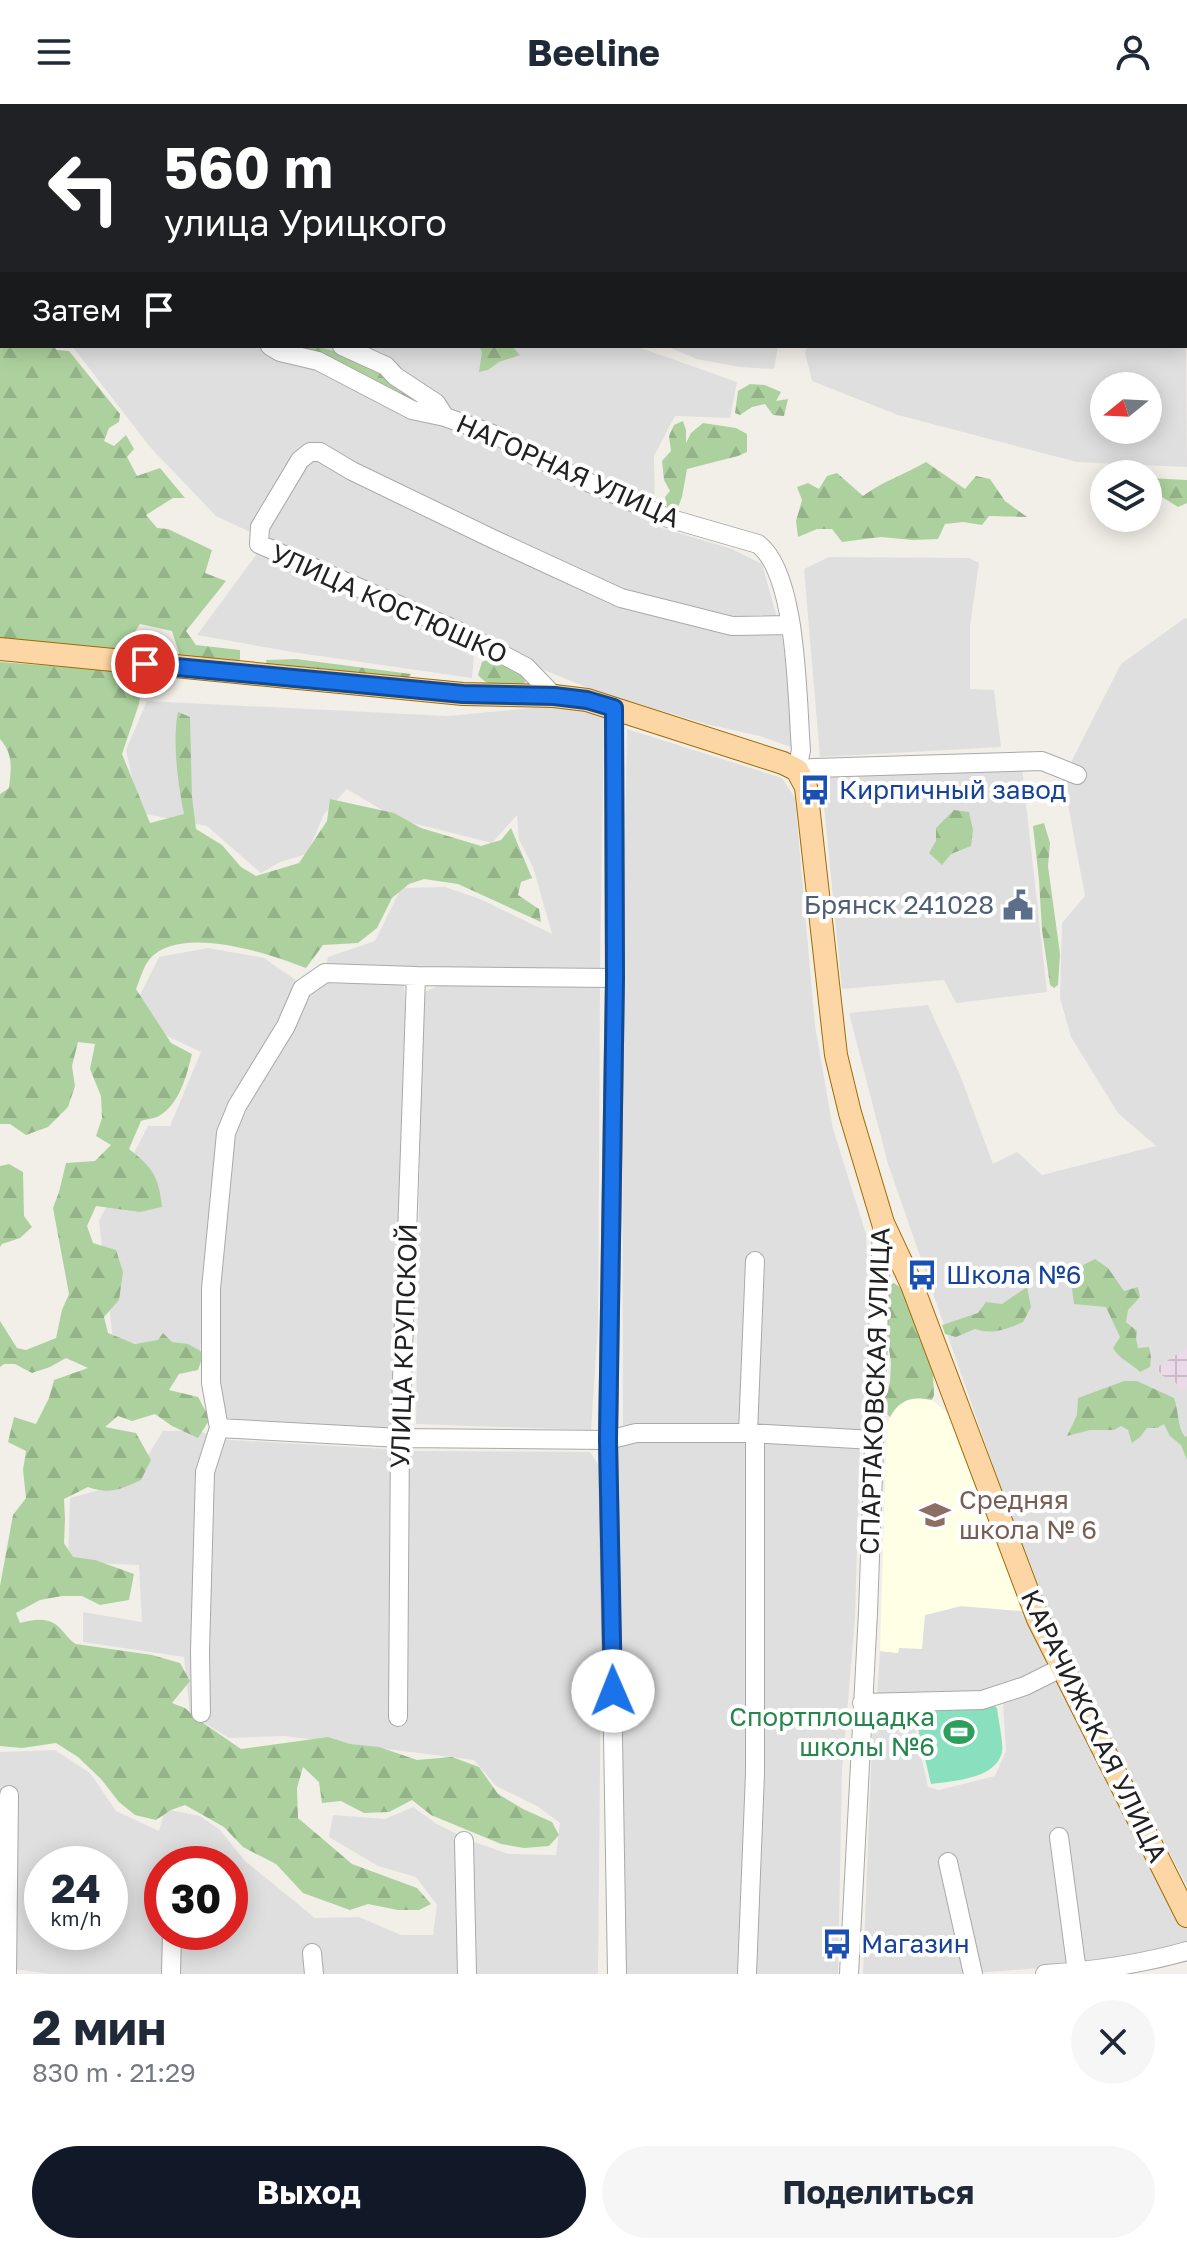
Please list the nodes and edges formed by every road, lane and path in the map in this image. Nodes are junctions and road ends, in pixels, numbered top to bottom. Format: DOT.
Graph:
graph roads {
  1 [pos="273,348"];
  2 [pos="346,348"];
  3 [pos="445,417"];
  4 [pos="791,625"];
  5 [pos="0,649"];
  6 [pos="554,696"];
  7 [pos="614,708"];
  8 [pos="797,770"];
  9 [pos="1077,775"];
  10 [pos="416,976"];
  11 [pos="615,978"];
  12 [pos="883,1223"];
  13 [pos="755,1261"];
  14 [pos="219,1428"];
  15 [pos="752,1434"];
  16 [pos="400,1438"];
  17 [pos="608,1440"];
  18 [pos="874,1440"];
  19 [pos="1061,1668"];
  20 [pos="862,1703"];
  21 [pos="201,1713"];
  22 [pos="398,1717"];
  23 [pos="9,1795"];
  24 [pos="1059,1837"];
  25 [pos="464,1841"];
  26 [pos="948,1862"];
  27 [pos="1187,1916"];
  28 [pos="172,1950"];
  29 [pos="1187,1951"];
  30 [pos="312,1953"];
  31 [pos="1077,1972"];
  32 [pos="7,1974"];
  33 [pos="171,1974"];
  34 [pos="314,1974"];
  35 [pos="467,1974"];
  36 [pos="617,1974"];
  37 [pos="747,1974"];
  38 [pos="849,1974"];
  39 [pos="973,1974"];
  40 [pos="1045,1974"];
  1 -- 3 [label="street"];
  2 -- 3 [label="street, НАГОРНАЯ УЛИЦА"];
  3 -- 4 [label="street, НАГОРНАЯ УЛИЦА"];
  4 -- 6 [label="street, УЛИЦА КОСТЮШКО"];
  4 -- 8 [label="street, НАГОРНАЯ УЛИЦА"];
  5 -- 6 [label="main road"];
  6 -- 7 [label="main road"];
  7 -- 8 [label="main road"];
  7 -- 11 [label="street"];
  8 -- 9 [label="street"];
  8 -- 12 [label="main road, СПАРТАКОВСКАЯ УЛИЦА"];
  10 -- 11 [label="street"];
  10 -- 14 [label="street"];
  10 -- 16 [label="street, УЛИЦА КРУПСКОЙ"];
  11 -- 17 [label="street"];
  12 -- 18 [label="street, СПАРТАКОВСКАЯ УЛИЦА"];
  12 -- 19 [label="main road, КАРАЧИЖСКАЯ УЛИЦА"];
  13 -- 15 [label="street"];
  14 -- 16 [label="street"];
  14 -- 21 [label="street"];
  15 -- 17 [label="street"];
  15 -- 18 [label="street"];
  15 -- 37 [label="street"];
  16 -- 17 [label="street"];
  16 -- 22 [label="street, УЛИЦА КРУПСКОЙ"];
  17 -- 36 [label="street"];
  18 -- 20 [label="street, СПАРТАКОВСКАЯ УЛИЦА"];
  19 -- 20 [label="street"];
  19 -- 27 [label="main road, КАРАЧИЖСКАЯ УЛИЦА"];
  20 -- 38 [label="street, СПАРТАКОВСКАЯ УЛИЦА"];
  23 -- 32 [label="street"];
  24 -- 31 [label="street"];
  25 -- 35 [label="street"];
  26 -- 39 [label="street"];
  28 -- 33 [label="street"];
  29 -- 31 [label="street"];
  30 -- 34 [label="street"];
  31 -- 40 [label="street"];
}
